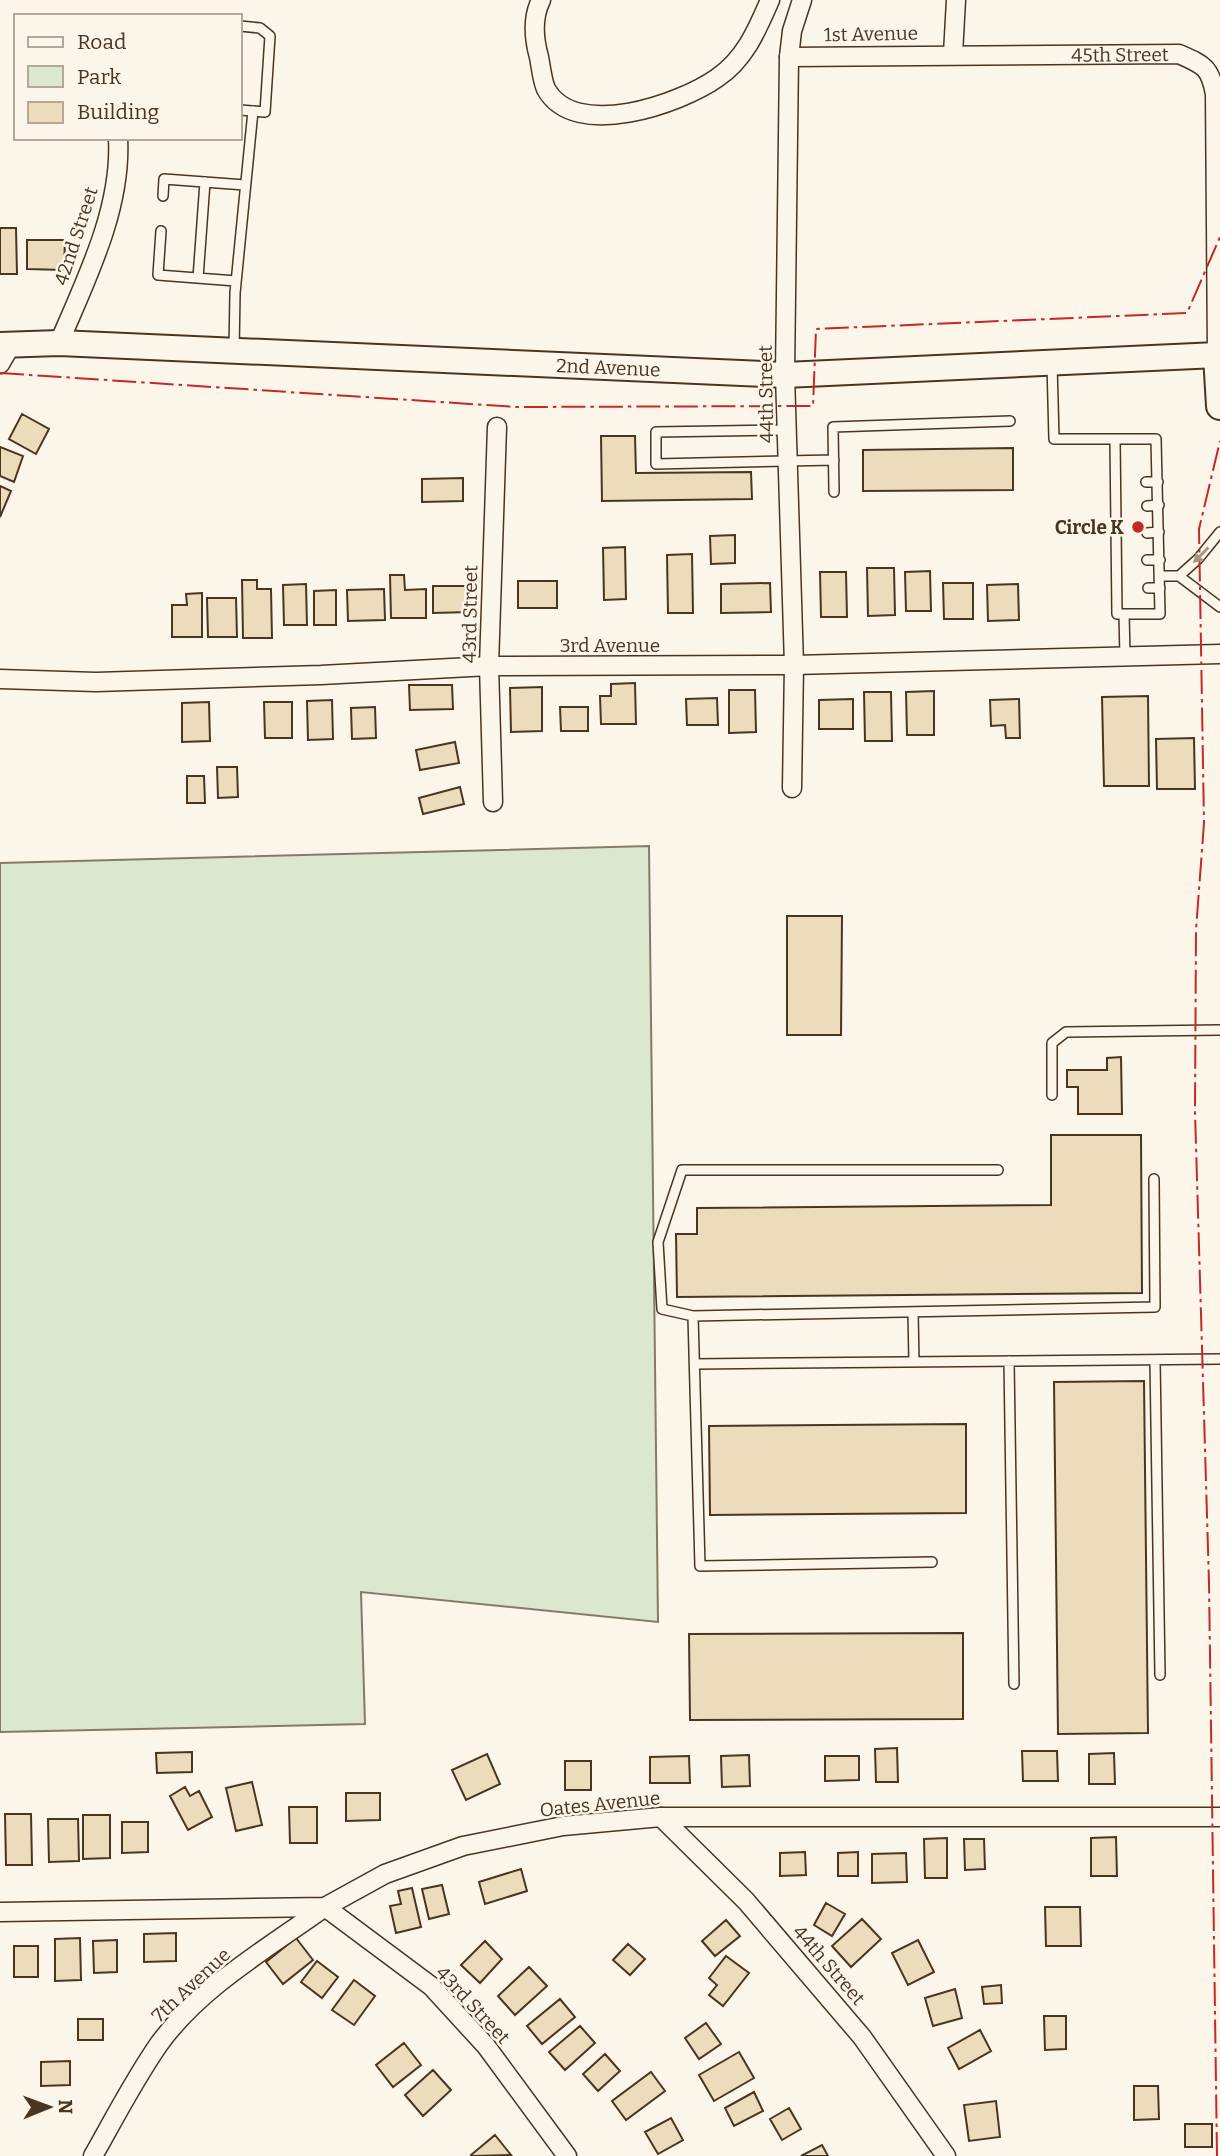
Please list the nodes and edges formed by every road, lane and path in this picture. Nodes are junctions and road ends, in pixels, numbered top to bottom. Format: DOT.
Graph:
graph roads {
  1 [pos="541,0"];
  2 [pos="770,0"];
  3 [pos="802,0"];
  4 [pos="956,0"];
  5 [pos="242,26"];
  6 [pos="953,54"];
  7 [pos="789,57"];
  8 [pos="242,110"];
  9 [pos="253,111"];
  10 [pos="118,140"];
  11 [pos="205,182"];
  12 [pos="245,185"];
  13 [pos="163,196"];
  14 [pos="161,231"];
  15 [pos="1218,236"];
  16 [pos="198,278"];
  17 [pos="236,281"];
  18 [pos="59,343"];
  19 [pos="4,351"];
  20 [pos="234,351"];
  21 [pos="1218,355"];
  22 [pos="1052,362"];
  23 [pos="785,375"];
  24 [pos="1220,406"];
  25 [pos="1010,421"];
  26 [pos="497,427"];
  27 [pos="787,430"];
  28 [pos="1115,439"];
  29 [pos="834,460"];
  30 [pos="788,461"];
  31 [pos="1115,462"];
  32 [pos="1128,462"];
  33 [pos="1116,482"];
  34 [pos="1129,482"];
  35 [pos="1146,482"];
  36 [pos="1158,482"];
  37 [pos="834,492"];
  38 [pos="1158,505"];
  39 [pos="1116,506"];
  40 [pos="1128,506"];
  41 [pos="1147,506"];
  42 [pos="1159,532"];
  43 [pos="1220,532"];
  44 [pos="1116,533"];
  45 [pos="1128,533"];
  46 [pos="1147,533"];
  47 [pos="1129,560"];
  48 [pos="1147,560"];
  49 [pos="1160,560"];
  50 [pos="1117,561"];
  51 [pos="1161,576"];
  52 [pos="1178,576"];
  53 [pos="1128,588"];
  54 [pos="1148,588"];
  55 [pos="1160,588"];
  56 [pos="1117,589"];
  57 [pos="1220,607"];
  58 [pos="1124,614"];
  59 [pos="1220,654"];
  60 [pos="1125,656"];
  61 [pos="794,665"];
  62 [pos="489,666"];
  63 [pos="0,679"];
  64 [pos="792,788"];
  65 [pos="493,802"];
  66 [pos="1220,1030"];
  67 [pos="1052,1095"];
  68 [pos="998,1170"];
  69 [pos="1153,1179"];
  70 [pos="913,1312"];
  71 [pos="692,1316"];
  72 [pos="1220,1359"];
  73 [pos="1155,1360"];
  74 [pos="1009,1361"];
  75 [pos="914,1362"];
  76 [pos="695,1364"];
  77 [pos="932,1562"];
  78 [pos="1160,1675"];
  79 [pos="1014,1684"];
  80 [pos="661,1817"];
  81 [pos="1220,1817"];
  82 [pos="325,1908"];
  83 [pos="0,1912"];
  84 [pos="93,2156"];
  85 [pos="567,2156"];
  86 [pos="946,2156"];
  1 -- 2 [label="street"];
  3 -- 7 [label="street, 44th Street"];
  4 -- 6 [label="street"];
  5 -- 9 [label="lane"];
  6 -- 7 [label="street, 1st Avenue"];
  6 -- 15 [label="street, 45th Street"];
  7 -- 23 [label="street, 44th Street"];
  8 -- 9 [label="lane"];
  9 -- 12 [label="lane"];
  10 -- 18 [label="street, 42nd Street"];
  11 -- 12 [label="lane"];
  11 -- 13 [label="lane"];
  11 -- 16 [label="lane"];
  12 -- 17 [label="lane"];
  14 -- 16 [label="lane"];
  15 -- 21 [label="street, 45th Street"];
  16 -- 17 [label="lane"];
  17 -- 20 [label="lane"];
  18 -- 19 [label="main road, 2nd Avenue"];
  18 -- 20 [label="main road, 2nd Avenue"];
  20 -- 23 [label="main road, 2nd Avenue"];
  21 -- 22 [label="main road, 2nd Avenue"];
  21 -- 24 [label="main road, 45th Street"];
  22 -- 23 [label="main road, 2nd Avenue"];
  22 -- 28 [label="lane"];
  23 -- 27 [label="street, 44th Street"];
  25 -- 29 [label="lane"];
  26 -- 62 [label="street, 43rd Street"];
  27 -- 30 [label="street, 44th Street"];
  27 -- 30 [label="lane"];
  28 -- 31 [label="lane"];
  28 -- 36 [label="lane"];
  29 -- 30 [label="lane"];
  29 -- 37 [label="lane"];
  30 -- 61 [label="street, 44th Street"];
  31 -- 32 [label="lane"];
  31 -- 33 [label="lane"];
  33 -- 34 [label="lane"];
  33 -- 39 [label="lane"];
  35 -- 36 [label="lane"];
  36 -- 38 [label="lane"];
  38 -- 41 [label="lane"];
  38 -- 42 [label="lane"];
  39 -- 40 [label="lane"];
  39 -- 44 [label="lane"];
  42 -- 46 [label="lane"];
  42 -- 49 [label="lane"];
  43 -- 52 [label="lane, one-way"];
  44 -- 45 [label="lane"];
  44 -- 50 [label="lane"];
  47 -- 50 [label="lane"];
  48 -- 49 [label="lane"];
  49 -- 51 [label="lane"];
  50 -- 56 [label="lane"];
  51 -- 52 [label="lane"];
  51 -- 55 [label="lane"];
  52 -- 57 [label="lane"];
  53 -- 56 [label="lane"];
  54 -- 55 [label="lane"];
  55 -- 58 [label="lane"];
  56 -- 58 [label="lane"];
  58 -- 60 [label="lane"];
  59 -- 60 [label="street, 3rd Avenue"];
  60 -- 61 [label="street, 3rd Avenue"];
  61 -- 62 [label="street, 3rd Avenue"];
  61 -- 64 [label="street, 44th Street"];
  62 -- 63 [label="street, 3rd Avenue"];
  62 -- 65 [label="street, 43rd Street"];
  66 -- 67 [label="lane"];
  68 -- 71 [label="lane"];
  69 -- 70 [label="lane"];
  70 -- 71 [label="lane"];
  70 -- 75 [label="lane"];
  71 -- 76 [label="lane"];
  72 -- 73 [label="lane"];
  73 -- 74 [label="lane"];
  73 -- 78 [label="lane"];
  74 -- 75 [label="lane"];
  74 -- 79 [label="lane"];
  75 -- 76 [label="lane"];
  76 -- 77 [label="lane"];
  80 -- 81 [label="street, Oates Avenue"];
  80 -- 82 [label="street, Oates Avenue"];
  80 -- 86 [label="street, 44th Street"];
  82 -- 83 [label="street, Oates Avenue"];
  82 -- 84 [label="street, 7th Avenue"];
  82 -- 85 [label="street, 43rd Street"];
}
